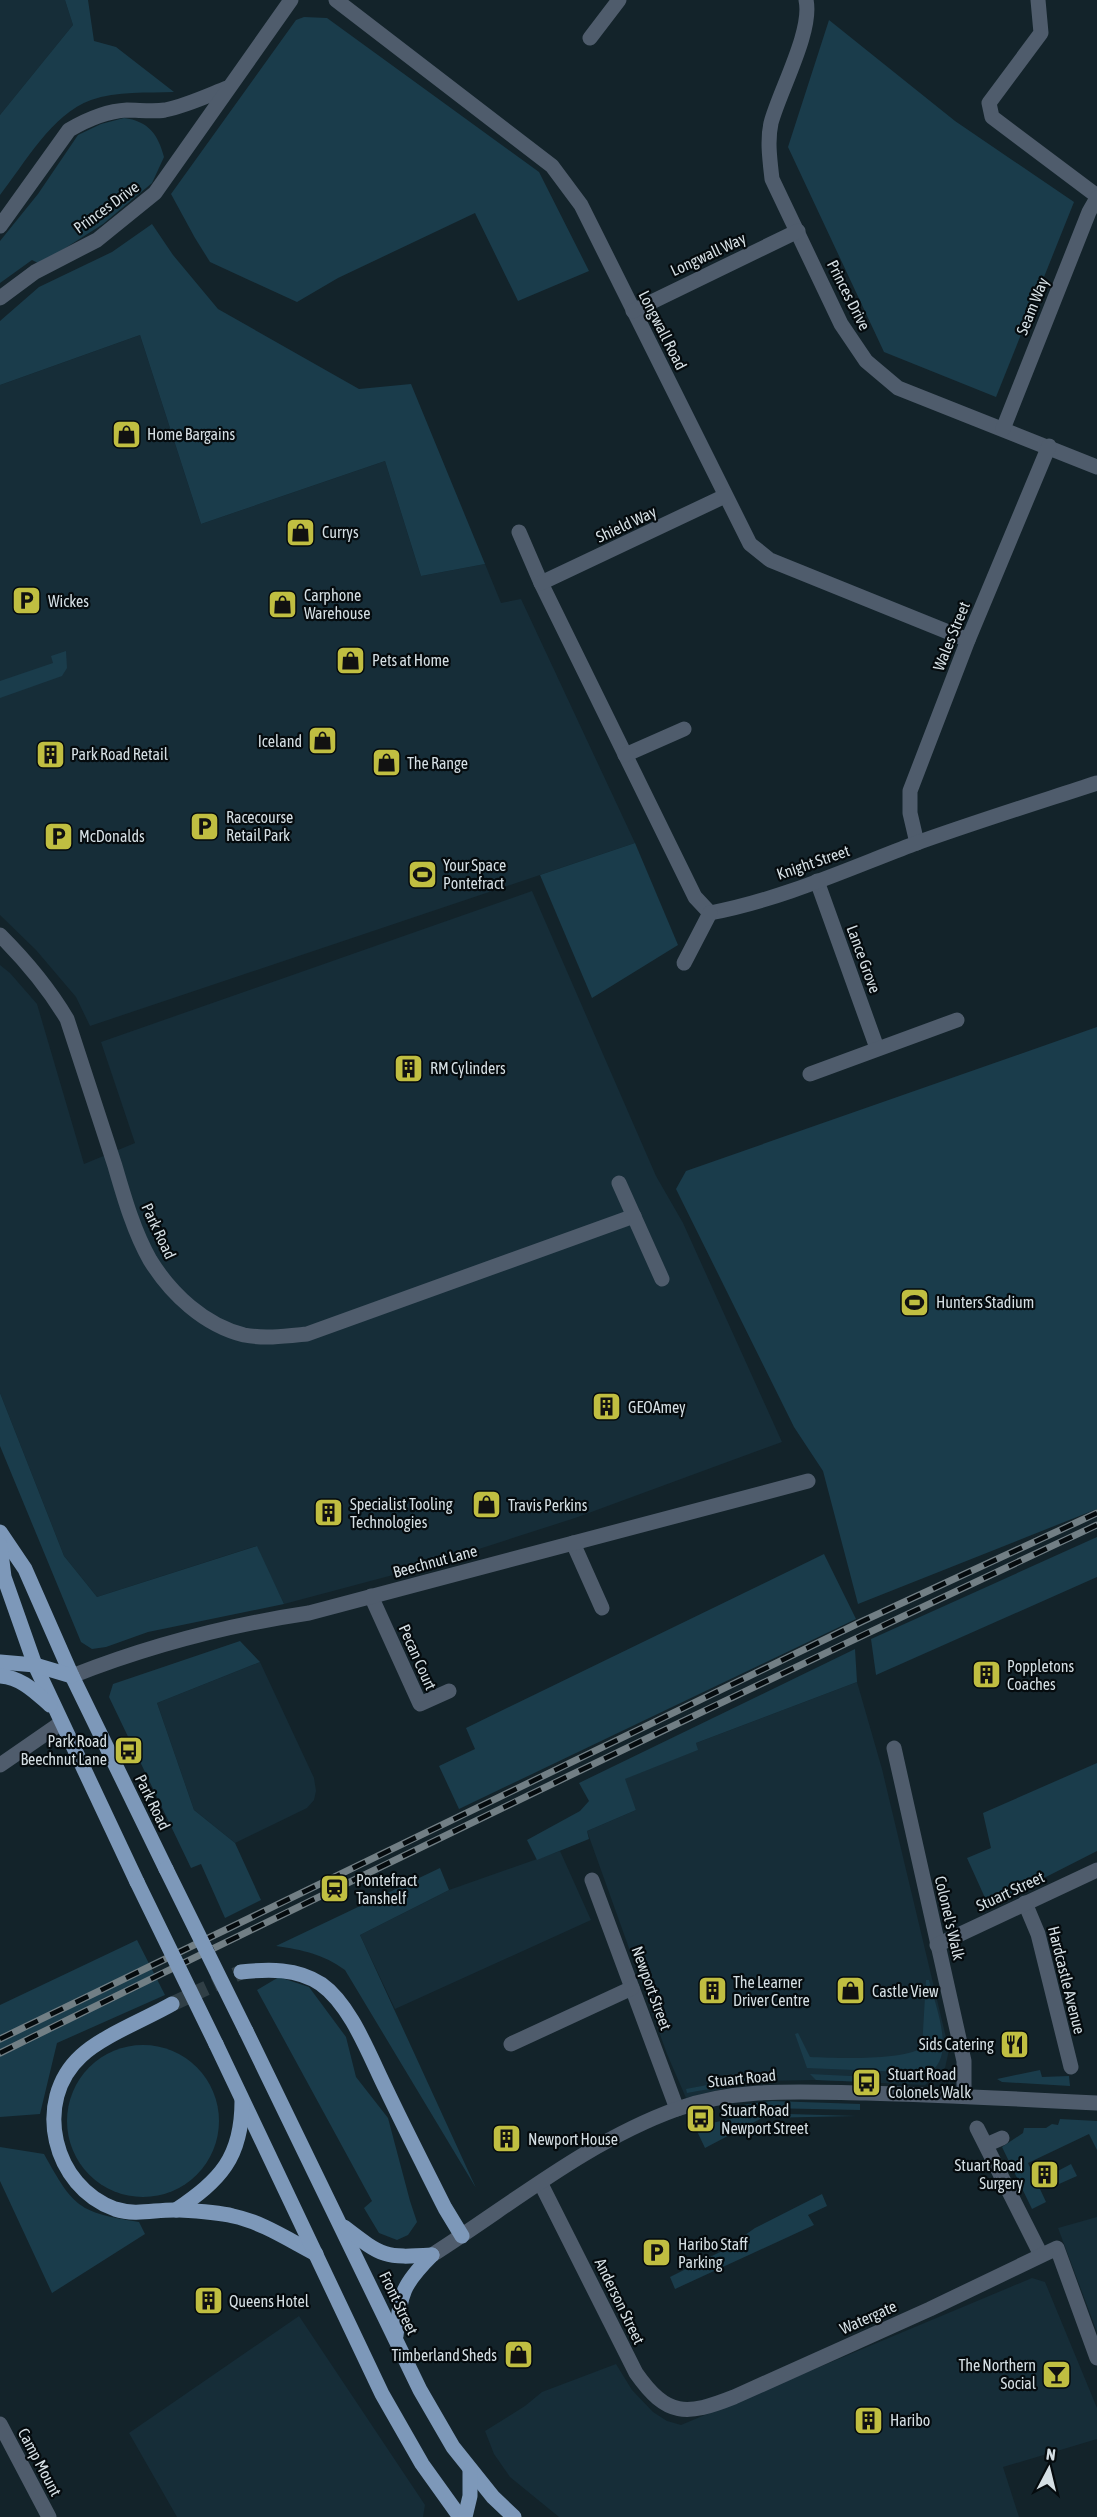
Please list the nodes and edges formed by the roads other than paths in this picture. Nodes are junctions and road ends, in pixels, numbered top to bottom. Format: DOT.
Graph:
graph roads {
  1 [pos="291,0"];
  2 [pos="336,0"];
  3 [pos="619,0"];
  4 [pos="806,0"];
  5 [pos="1038,0"];
  6 [pos="590,38"];
  7 [pos="227,88"];
  8 [pos="1097,197"];
  9 [pos="0,226"];
  10 [pos="798,231"];
  11 [pos="0,298"];
  12 [pos="633,311"];
  13 [pos="1003,429"];
  14 [pos="1049,447"];
  15 [pos="1097,468"];
  16 [pos="725,496"];
  17 [pos="519,532"];
  18 [pos="541,583"];
  19 [pos="968,640"];
  20 [pos="684,729"];
  21 [pos="625,755"];
  22 [pos="1097,783"];
  23 [pos="917,843"];
  24 [pos="817,881"];
  25 [pos="710,913"];
  26 [pos="0,935"];
  27 [pos="684,963"];
  28 [pos="957,1020"];
  29 [pos="877,1048"];
  30 [pos="810,1074"];
  31 [pos="619,1183"];
  32 [pos="633,1216"];
  33 [pos="662,1279"];
  34 [pos="808,1481"];
  35 [pos="0,1532"];
  36 [pos="573,1543"];
  37 [pos="0,1545"];
  38 [pos="2,1583"];
  39 [pos="371,1596"];
  40 [pos="602,1608"];
  41 [pos="0,1662"];
  42 [pos="35,1665"];
  43 [pos="0,1676"];
  44 [pos="72,1676"];
  45 [pos="449,1691"];
  46 [pos="58,1716"];
  47 [pos="894,1748"];
  48 [pos="0,1766"];
  49 [pos="1097,1870"];
  50 [pos="592,1880"];
  51 [pos="1025,1904"];
  52 [pos="938,1945"];
  53 [pos="241,1972"];
  54 [pos="632,1988"];
  55 [pos="172,2004"];
  56 [pos="511,2044"];
  57 [pos="1071,2067"];
  58 [pos="275,2088"];
  59 [pos="964,2096"];
  60 [pos="242,2100"];
  61 [pos="1097,2103"];
  62 [pos="677,2109"];
  63 [pos="977,2127"];
  64 [pos="1002,2138"];
  65 [pos="986,2145"];
  66 [pos="541,2184"];
  67 [pos="176,2210"];
  68 [pos="342,2225"];
  69 [pos="462,2236"];
  70 [pos="316,2254"];
  71 [pos="432,2255"];
  72 [pos="1041,2255"];
  73 [pos="396,2336"];
  74 [pos="1097,2358"];
  75 [pos="690,2411"];
  76 [pos="0,2424"];
  77 [pos="470,2470"];
  78 [pos="49,2517"];
  79 [pos="460,2517"];
  80 [pos="465,2517"];
  81 [pos="514,2517"];
  1 -- 7 [label="street, Princes Drive"];
  2 -- 12 [label="street, Longwall Road"];
  3 -- 6 [label="street"];
  4 -- 10 [label="street, Princes Drive"];
  5 -- 8 [label="street, Seam Way"];
  7 -- 9 [label="street"];
  7 -- 11 [label="street, Princes Drive"];
  8 -- 13 [label="street, Seam Way"];
  10 -- 12 [label="street, Longwall Way"];
  10 -- 13 [label="street, Princes Drive"];
  12 -- 16 [label="street, Longwall Road"];
  13 -- 14 [label="street, Princes Drive"];
  14 -- 15 [label="street, Princes Drive"];
  14 -- 19 [label="street, Wales Street"];
  16 -- 18 [label="street, Shield Way"];
  16 -- 19 [label="street, Longwall Road"];
  17 -- 18 [label="street"];
  18 -- 21 [label="street"];
  19 -- 23 [label="street, Wales Street"];
  20 -- 21 [label="street"];
  21 -- 25 [label="street"];
  22 -- 23 [label="street, Knight Street"];
  23 -- 24 [label="street, Knight Street"];
  24 -- 25 [label="street, Knight Street"];
  24 -- 29 [label="street, Lance Grove"];
  25 -- 27 [label="street"];
  26 -- 32 [label="street, Park Road"];
  28 -- 29 [label="street"];
  29 -- 30 [label="street"];
  31 -- 32 [label="street"];
  32 -- 33 [label="street"];
  34 -- 36 [label="street, Beechnut Lane"];
  35 -- 44 [label="main road, Park Road"];
  36 -- 39 [label="street, Beechnut Lane"];
  36 -- 40 [label="street"];
  37 -- 38 [label="main road"];
  38 -- 42 [label="main road"];
  39 -- 44 [label="street, Beechnut Lane"];
  39 -- 45 [label="street, Pecan Court"];
  41 -- 42 [label="main road"];
  42 -- 44 [label="main road"];
  42 -- 46 [label="main road"];
  43 -- 46 [label="main road"];
  44 -- 58 [label="main road, Park Road, bridge"];
  46 -- 48 [label="street"];
  46 -- 60 [label="main road, bridge"];
  47 -- 52 [label="street, Colonel's Walk"];
  49 -- 51 [label="street, Stuart Street"];
  50 -- 54 [label="street, Newport Street"];
  51 -- 52 [label="street, Stuart Street"];
  51 -- 57 [label="street, Hardcastle Avenue"];
  52 -- 59 [label="street, Colonel's Walk"];
  53 -- 69 [label="main road"];
  54 -- 56 [label="street"];
  54 -- 62 [label="street, Newport Street"];
  55 -- 67 [label="main road"];
  58 -- 68 [label="main road, Front Street"];
  59 -- 61 [label="street, Stuart Road"];
  59 -- 62 [label="street, Stuart Road"];
  60 -- 67 [label="main road"];
  60 -- 70 [label="main road"];
  62 -- 66 [label="street, Stuart Road"];
  63 -- 65 [label="street"];
  64 -- 65 [label="street"];
  65 -- 72 [label="street"];
  66 -- 69 [label="street, Stuart Road"];
  66 -- 75 [label="street, Anderson Street"];
  67 -- 70 [label="main road"];
  68 -- 71 [label="main road"];
  68 -- 73 [label="main road, Front Street"];
  69 -- 71 [label="street, Stuart Road"];
  70 -- 79 [label="main road"];
  71 -- 73 [label="main road"];
  72 -- 74 [label="street, Watergate"];
  72 -- 75 [label="street, Watergate"];
  73 -- 77 [label="main road, Front Street"];
  76 -- 78 [label="street, Camp Mount"];
  77 -- 80 [label="main road"];
  77 -- 81 [label="main road, Front Street"];
}
